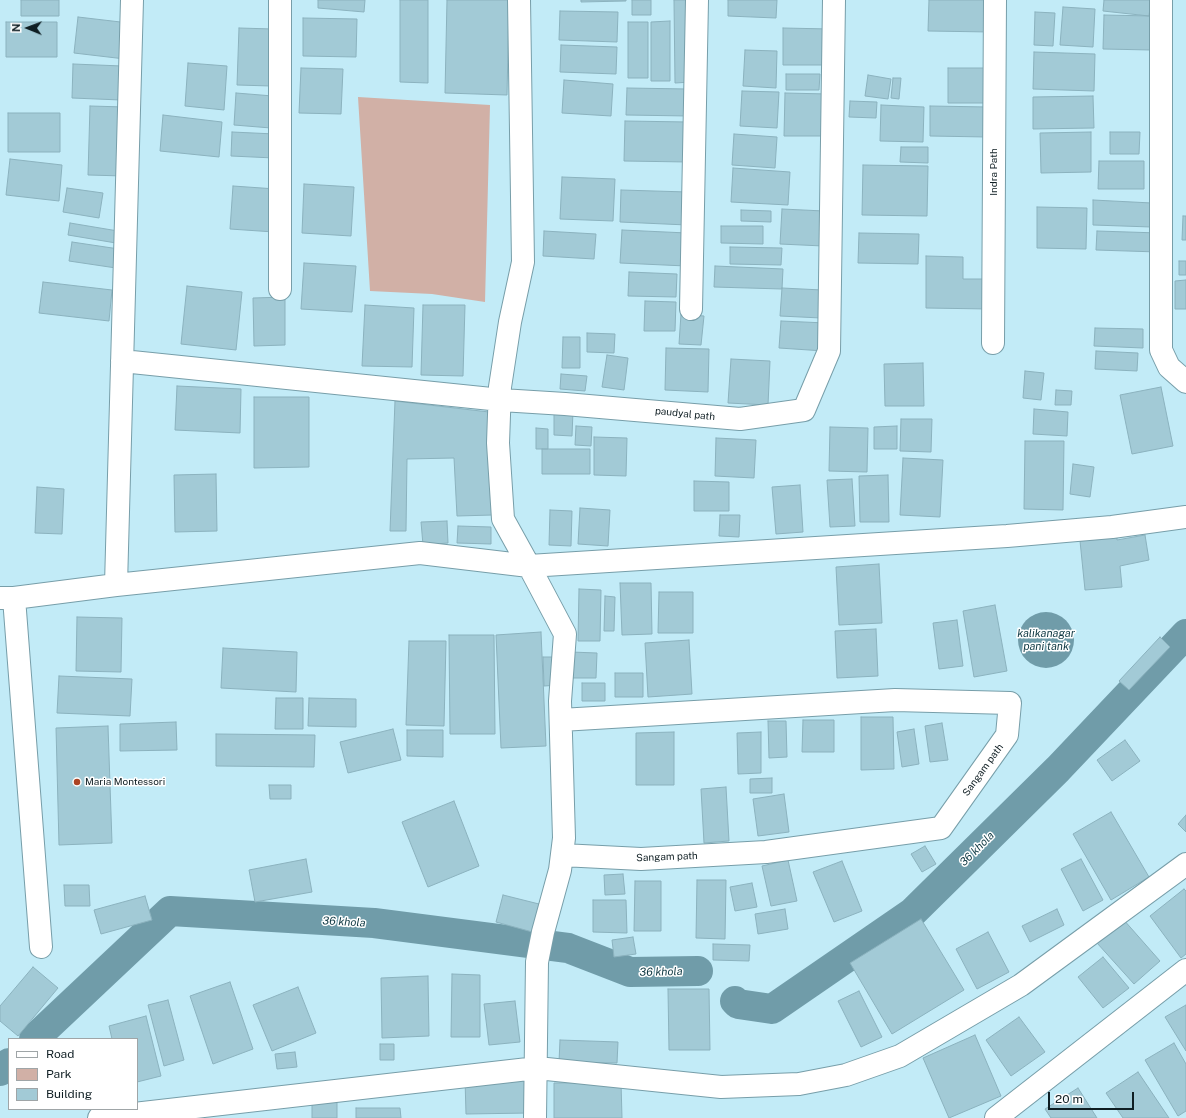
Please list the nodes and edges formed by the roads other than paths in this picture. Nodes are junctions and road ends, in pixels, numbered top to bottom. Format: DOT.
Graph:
graph roads {
  1 [pos="132,0"];
  2 [pos="280,0"];
  3 [pos="519,0"];
  4 [pos="696,0"];
  5 [pos="834,0"];
  6 [pos="995,0"];
  7 [pos="1161,0"];
  8 [pos="280,289"];
  9 [pos="691,309"];
  10 [pos="993,343"];
  11 [pos="122,361"];
  12 [pos="1186,382"];
  13 [pos="501,400"];
  14 [pos="1186,517"];
  15 [pos="529,566"];
  16 [pos="116,585"];
  17 [pos="7,598"];
  18 [pos="560,720"];
  19 [pos="562,855"];
  20 [pos="1186,864"];
  21 [pos="41,947"];
  22 [pos="1186,970"];
  23 [pos="537,1068"];
  24 [pos="99,1118"];
  25 [pos="535,1118"];
  26 [pos="996,1118"];
  1 -- 11 [label="street"];
  2 -- 8 [label="street"];
  3 -- 13 [label="street"];
  4 -- 9 [label="street"];
  5 -- 13 [label="street, paudyal path"];
  6 -- 10 [label="street, Indra Path"];
  7 -- 12 [label="street"];
  11 -- 13 [label="street"];
  11 -- 16 [label="street"];
  13 -- 15 [label="street"];
  14 -- 15 [label="street"];
  15 -- 16 [label="street"];
  15 -- 18 [label="street"];
  16 -- 17 [label="street"];
  17 -- 21 [label="street"];
  18 -- 19 [label="street"];
  18 -- 19 [label="street, Sangam path"];
  19 -- 23 [label="street"];
  20 -- 23 [label="street"];
  22 -- 26 [label="street"];
  23 -- 24 [label="street"];
  23 -- 25 [label="street"];
}
